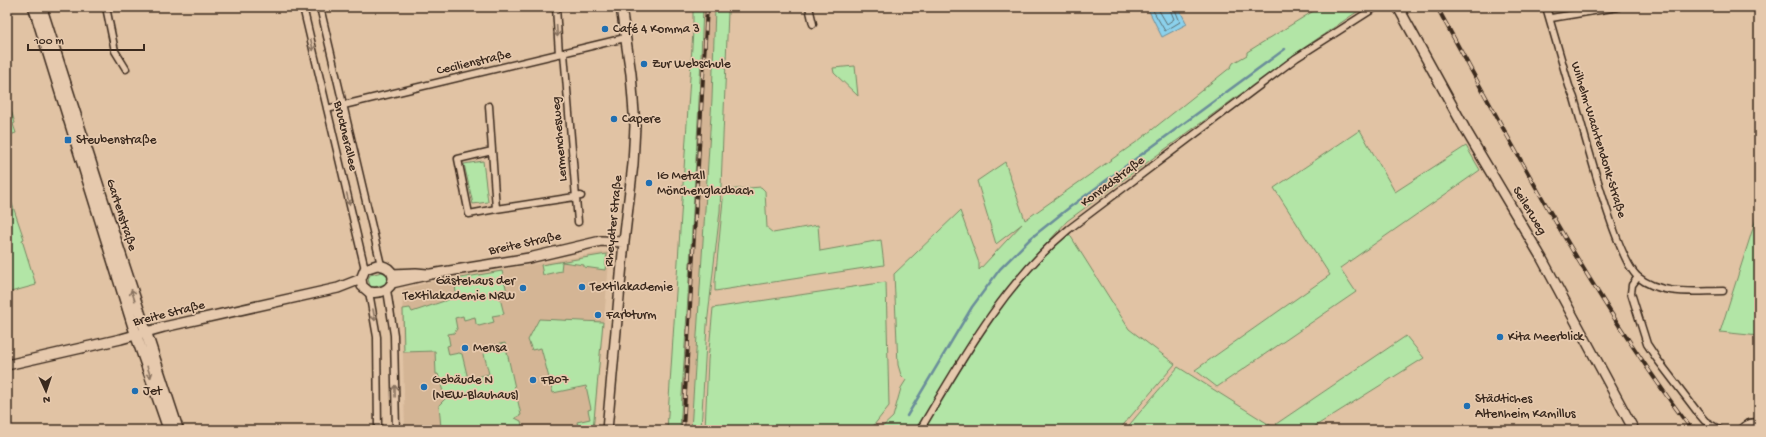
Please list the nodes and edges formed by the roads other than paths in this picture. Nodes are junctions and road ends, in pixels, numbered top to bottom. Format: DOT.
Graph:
graph roads {
  1 [pos="34,7"];
  2 [pos="41,7"];
  3 [pos="106,7"];
  4 [pos="303,7"];
  5 [pos="320,7"];
  6 [pos="556,7"];
  7 [pos="621,7"];
  8 [pos="809,7"];
  9 [pos="1376,7"];
  10 [pos="1398,7"];
  11 [pos="1546,7"];
  12 [pos="1618,7"];
  13 [pos="1551,18"];
  14 [pos="813,24"];
  15 [pos="625,38"];
  16 [pos="561,54"];
  17 [pos="126,69"];
  18 [pos="344,106"];
  19 [pos="489,106"];
  20 [pos="327,109"];
  21 [pos="492,151"];
  22 [pos="578,196"];
  23 [pos="496,209"];
  24 [pos="578,222"];
  25 [pos="624,242"];
  26 [pos="381,265"];
  27 [pos="365,269"];
  28 [pos="392,274"];
  29 [pos="431,274"];
  30 [pos="1638,277"];
  31 [pos="362,282"];
  32 [pos="390,287"];
  33 [pos="1723,291"];
  34 [pos="369,292"];
  35 [pos="141,333"];
  36 [pos="7,366"];
  37 [pos="1759,423"];
  38 [pos="169,430"];
  39 [pos="178,430"];
  40 [pos="378,430"];
  41 [pos="396,430"];
  42 [pos="607,430"];
  43 [pos="920,430"];
  44 [pos="1634,430"];
  45 [pos="1720,430"];
  46 [pos="1740,430"];
  1 -- 35 [label="main road, Gartenstraße"];
  35 -- 2 [label="main road, Gartenstraße, one-way"];
  3 -- 17 [label="street"];
  4 -- 20 [label="street, Brucknerallee, one-way"];
  5 -- 18 [label="street, Brucknerallee"];
  6 -- 16 [label="street, Lermenchesweg, one-way"];
  7 -- 15 [label="street, Rheydter Straße"];
  8 -- 14 [label="street"];
  9 -- 43 [label="street, Konradstraße"];
  10 -- 44 [label="street, Seilerweg"];
  11 -- 13 [label="street, Wilhelm-Wachtendonk-Straße"];
  12 -- 13 [label="street"];
  13 -- 30 [label="street, Wilhelm-Wachtendonk-Straße"];
  15 -- 16 [label="street, Cecilienstraße"];
  15 -- 25 [label="street, Rheydter Straße"];
  16 -- 18 [label="street, Cecilienstraße"];
  16 -- 22 [label="street, Lermenchesweg"];
  18 -- 20 [label="street, Cecilienstraße"];
  18 -- 26 [label="street, Brucknerallee"];
  19 -- 21 [label="street"];
  20 -- 27 [label="street, Brucknerallee, one-way"];
  21 -- 23 [label="street"];
  21 -- 23 [label="street"];
  22 -- 23 [label="street"];
  22 -- 24 [label="street, Lermenchesweg"];
  25 -- 29 [label="street, Breite Straße"];
  25 -- 42 [label="street, Rheydter Straße"];
  26 -- 27 [label="street"];
  26 -- 28 [label="street"];
  27 -- 31 [label="street"];
  28 -- 29 [label="street, Breite Straße"];
  28 -- 32 [label="street"];
  29 -- 32 [label="street, Breite Straße"];
  30 -- 33 [label="street"];
  30 -- 45 [label="street"];
  31 -- 34 [label="street"];
  31 -- 35 [label="street, Breite Straße"];
  32 -- 34 [label="street"];
  41 -- 32 [label="street, one-way"];
  34 -- 40 [label="street, one-way"];
  35 -- 36 [label="street, Breite Straße"];
  35 -- 38 [label="main road, Gartenstraße, one-way"];
  35 -- 39 [label="main road, Gartenstraße"];
  37 -- 46 [label="street"];
}
